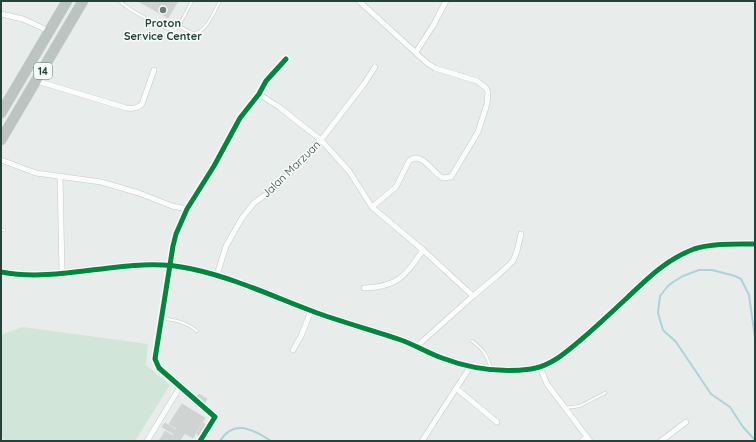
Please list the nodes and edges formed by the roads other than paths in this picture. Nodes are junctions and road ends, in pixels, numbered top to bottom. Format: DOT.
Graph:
graph roads {
  1 [pos="67,1"];
  2 [pos="83,1"];
  3 [pos="120,1"];
  4 [pos="192,1"];
  5 [pos="220,1"];
  6 [pos="359,1"];
  7 [pos="446,1"];
  8 [pos="1,14"];
  9 [pos="179,26"];
  10 [pos="49,31"];
  11 [pos="416,52"];
  12 [pos="286,59"];
  13 [pos="375,67"];
  14 [pos="154,70"];
  15 [pos="37,81"];
  16 [pos="259,94"];
  17 [pos="4,102"];
  18 [pos="1,113"];
  19 [pos="1,140"];
  20 [pos="321,140"];
  21 [pos="1,160"];
  22 [pos="60,176"];
  23 [pos="372,207"];
  24 [pos="187,209"];
  25 [pos="521,234"];
  26 [pos="755,244"];
  27 [pos="423,250"];
  28 [pos="169,265"];
  29 [pos="1,272"];
  30 [pos="62,273"];
  31 [pos="217,275"];
  32 [pos="364,288"];
  33 [pos="473,296"];
  34 [pos="311,311"];
  35 [pos="161,318"];
  36 [pos="197,331"];
  37 [pos="472,342"];
  38 [pos="417,346"];
  39 [pos="293,350"];
  40 [pos="540,367"];
  41 [pos="470,368"];
  42 [pos="492,370"];
  43 [pos="180,387"];
  44 [pos="457,389"];
  45 [pos="605,393"];
  46 [pos="564,408"];
  47 [pos="497,422"];
  48 [pos="686,422"];
  49 [pos="588,439"];
  50 [pos="147,441"];
  51 [pos="200,441"];
  52 [pos="422,441"];
  53 [pos="582,441"];
  54 [pos="661,441"];
  1 -- 10 [label="highway, 14"];
  2 -- 15 [label="highway, 14"];
  3 -- 9 [label="lane"];
  4 -- 9 [label="lane"];
  5 -- 9 [label="lane"];
  6 -- 11 [label="street"];
  7 -- 11 [label="street"];
  8 -- 10 [label="street"];
  10 -- 17 [label="highway, 14"];
  11 -- 23 [label="street"];
  12 -- 16 [label="street"];
  13 -- 20 [label="street, Jalan Marzuan"];
  14 -- 15 [label="street"];
  15 -- 19 [label="highway, 14"];
  16 -- 20 [label="street"];
  16 -- 24 [label="street"];
  17 -- 18 [label="highway, 14"];
  20 -- 23 [label="street"];
  20 -- 31 [label="street, Jalan Marzuan"];
  21 -- 22 [label="street"];
  22 -- 24 [label="street"];
  22 -- 30 [label="street"];
  23 -- 27 [label="street"];
  24 -- 28 [label="street"];
  25 -- 33 [label="street"];
  26 -- 40 [label="street"];
  27 -- 32 [label="street"];
  27 -- 33 [label="street"];
  28 -- 30 [label="street"];
  28 -- 31 [label="street"];
  28 -- 35 [label="street"];
  29 -- 30 [label="street"];
  31 -- 34 [label="street"];
  33 -- 38 [label="street"];
  34 -- 38 [label="street"];
  34 -- 39 [label="street"];
  35 -- 36 [label="lane"];
  35 -- 43 [label="street"];
  37 -- 42 [label="lane"];
  38 -- 41 [label="street"];
  40 -- 42 [label="street"];
  40 -- 46 [label="street"];
  41 -- 42 [label="street"];
  41 -- 44 [label="street"];
  43 -- 50 [label="street"];
  43 -- 51 [label="street"];
  44 -- 47 [label="street"];
  44 -- 52 [label="street"];
  45 -- 46 [label="lane"];
  46 -- 49 [label="street"];
  48 -- 54 [label="street"];
  49 -- 53 [label="street"];
}
